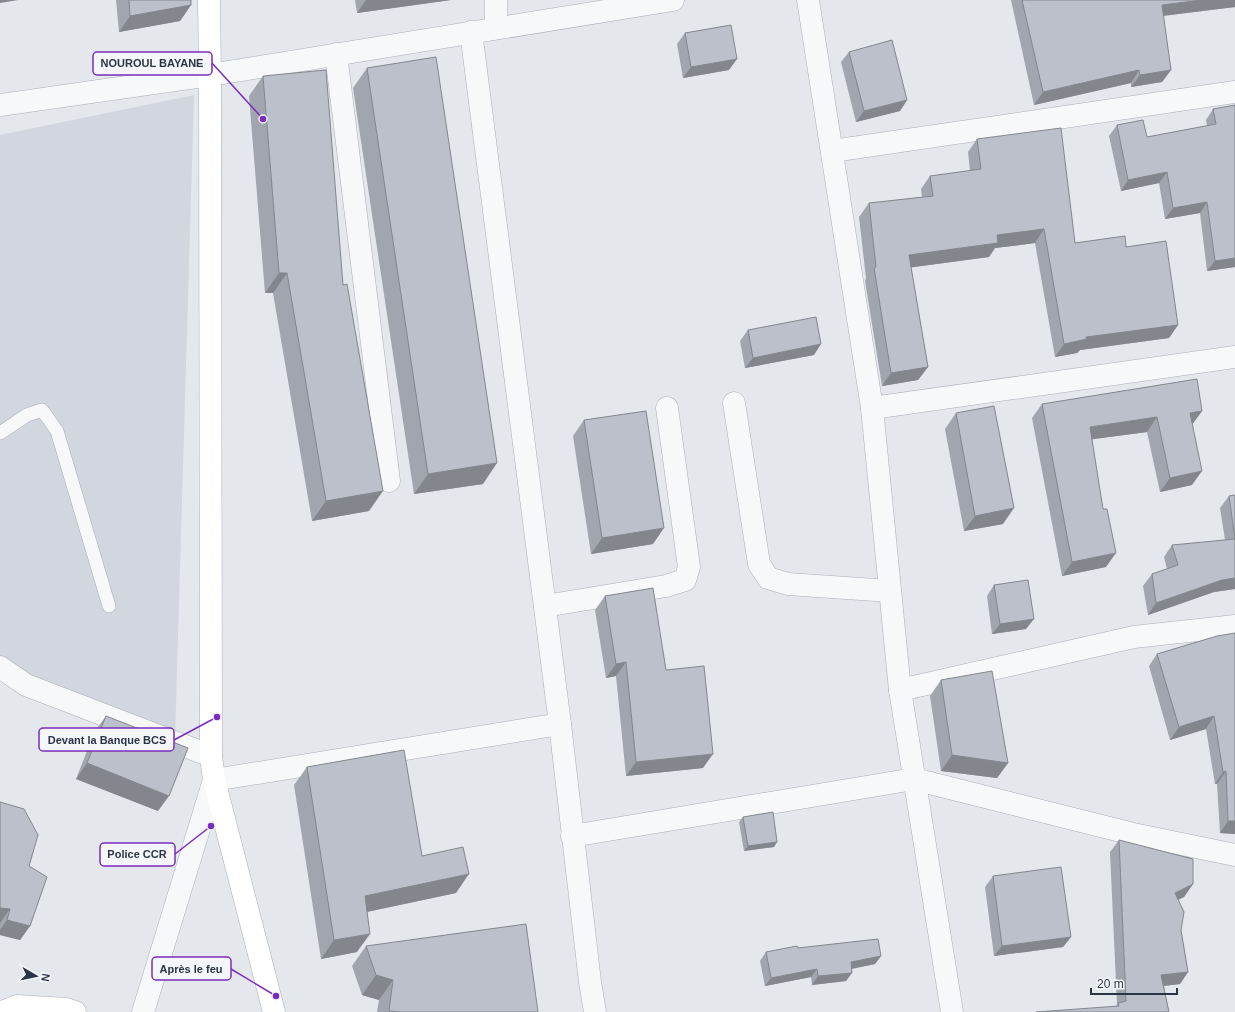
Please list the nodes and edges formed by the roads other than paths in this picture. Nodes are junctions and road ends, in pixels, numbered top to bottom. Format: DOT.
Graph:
graph roads {
  1 [pos="209,0"];
  2 [pos="496,0"];
  3 [pos="673,0"];
  4 [pos="808,0"];
  5 [pos="632,3"];
  6 [pos="496,28"];
  7 [pos="472,32"];
  8 [pos="336,54"];
  9 [pos="210,75"];
  10 [pos="1235,92"];
  11 [pos="0,105"];
  12 [pos="832,150"];
  13 [pos="1235,356"];
  14 [pos="734,403"];
  15 [pos="667,408"];
  16 [pos="872,408"];
  17 [pos="0,433"];
  18 [pos="389,481"];
  19 [pos="890,591"];
  20 [pos="109,606"];
  21 [pos="545,606"];
  22 [pos="1235,626"];
  23 [pos="0,667"];
  24 [pos="900,690"];
  25 [pos="560,724"];
  26 [pos="211,756"];
  27 [pos="914,779"];
  28 [pos="214,780"];
  29 [pos="572,836"];
  30 [pos="1235,856"];
  31 [pos="2,1012"];
  32 [pos="75,1012"];
  33 [pos="143,1012"];
  34 [pos="274,1012"];
  35 [pos="595,1012"];
  36 [pos="952,1012"];
  1 -- 9 [label="street"];
  2 -- 6 [label="street"];
  3 -- 5 [label="street"];
  4 -- 12 [label="street"];
  5 -- 6 [label="street"];
  6 -- 7 [label="street"];
  7 -- 8 [label="street"];
  7 -- 21 [label="street"];
  8 -- 9 [label="street"];
  8 -- 18 [label="street"];
  9 -- 11 [label="street"];
  9 -- 26 [label="street"];
  10 -- 12 [label="street"];
  12 -- 16 [label="street"];
  13 -- 16 [label="street"];
  14 -- 19 [label="street"];
  15 -- 21 [label="street"];
  16 -- 19 [label="street"];
  17 -- 20 [label="lane"];
  19 -- 24 [label="street"];
  21 -- 25 [label="street"];
  22 -- 24 [label="street"];
  23 -- 26 [label="street"];
  24 -- 27 [label="street"];
  25 -- 28 [label="street"];
  25 -- 29 [label="street"];
  26 -- 28 [label="street"];
  27 -- 29 [label="street"];
  27 -- 30 [label="street"];
  27 -- 36 [label="street"];
  28 -- 33 [label="street"];
  28 -- 34 [label="street"];
  29 -- 35 [label="street"];
  31 -- 32 [label="street"];
}
